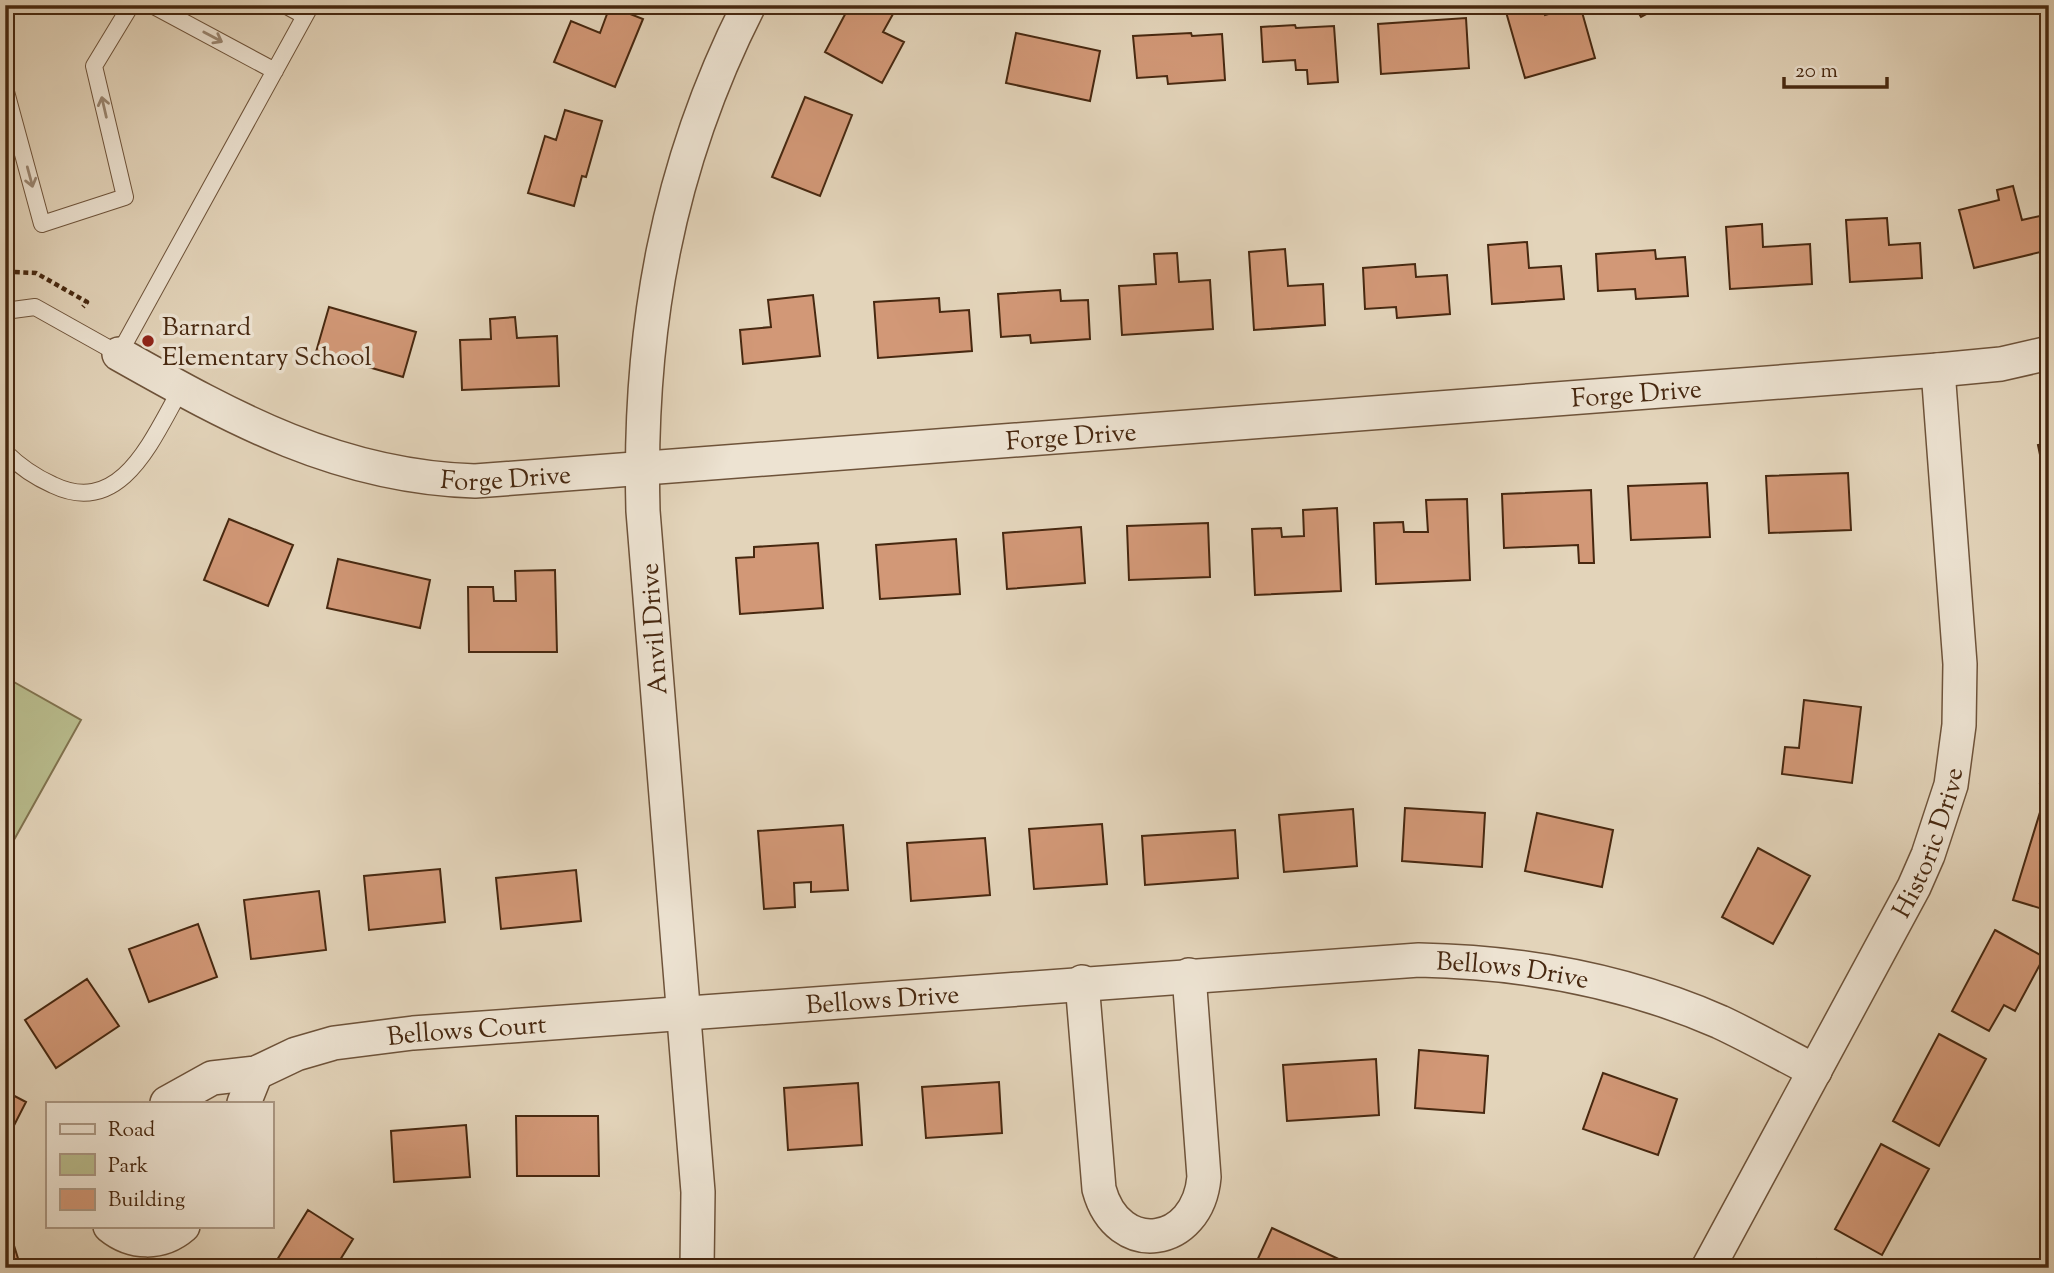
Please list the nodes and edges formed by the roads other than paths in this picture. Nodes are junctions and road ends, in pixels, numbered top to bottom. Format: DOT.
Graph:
graph roads {
  1 [pos="131,5"];
  2 [pos="152,5"];
  3 [pos="285,5"];
  4 [pos="749,5"];
  5 [pos="308,11"];
  6 [pos="275,71"];
  7 [pos="5,88"];
  8 [pos="5,311"];
  9 [pos="2049,353"];
  10 [pos="119,354"];
  11 [pos="1938,370"];
  12 [pos="181,389"];
  13 [pos="5,452"];
  14 [pos="642,469"];
  15 [pos="1189,975"];
  16 [pos="1082,982"];
  17 [pos="682,1015"];
  18 [pos="1815,1071"];
  19 [pos="250,1088"];
  20 [pos="169,1102"];
  21 [pos="112,1228"];
  22 [pos="180,1228"];
  23 [pos="697,1268"];
  24 [pos="1708,1268"];
  7 -- 1 [label="lane, one-way"];
  2 -- 6 [label="lane, one-way"];
  3 -- 5 [label="lane"];
  4 -- 14 [label="street, Anvil Drive"];
  5 -- 6 [label="lane"];
  6 -- 10 [label="lane"];
  8 -- 10 [label="lane"];
  9 -- 11 [label="street, Forge Drive"];
  10 -- 12 [label="street, Forge Drive"];
  11 -- 14 [label="street, Forge Drive"];
  11 -- 18 [label="street, Historic Drive"];
  12 -- 13 [label="lane"];
  12 -- 14 [label="street, Forge Drive"];
  14 -- 17 [label="street, Anvil Drive"];
  15 -- 16 [label="street, Bellows Drive"];
  15 -- 16 [label="street"];
  15 -- 18 [label="street, Bellows Drive"];
  16 -- 17 [label="street, Bellows Drive"];
  17 -- 19 [label="street, Bellows Court"];
  17 -- 23 [label="street, Anvil Drive"];
  18 -- 24 [label="street, Historic Drive"];
  19 -- 20 [label="street, Bellows Court"];
  21 -- 22 [label="street"];
}
